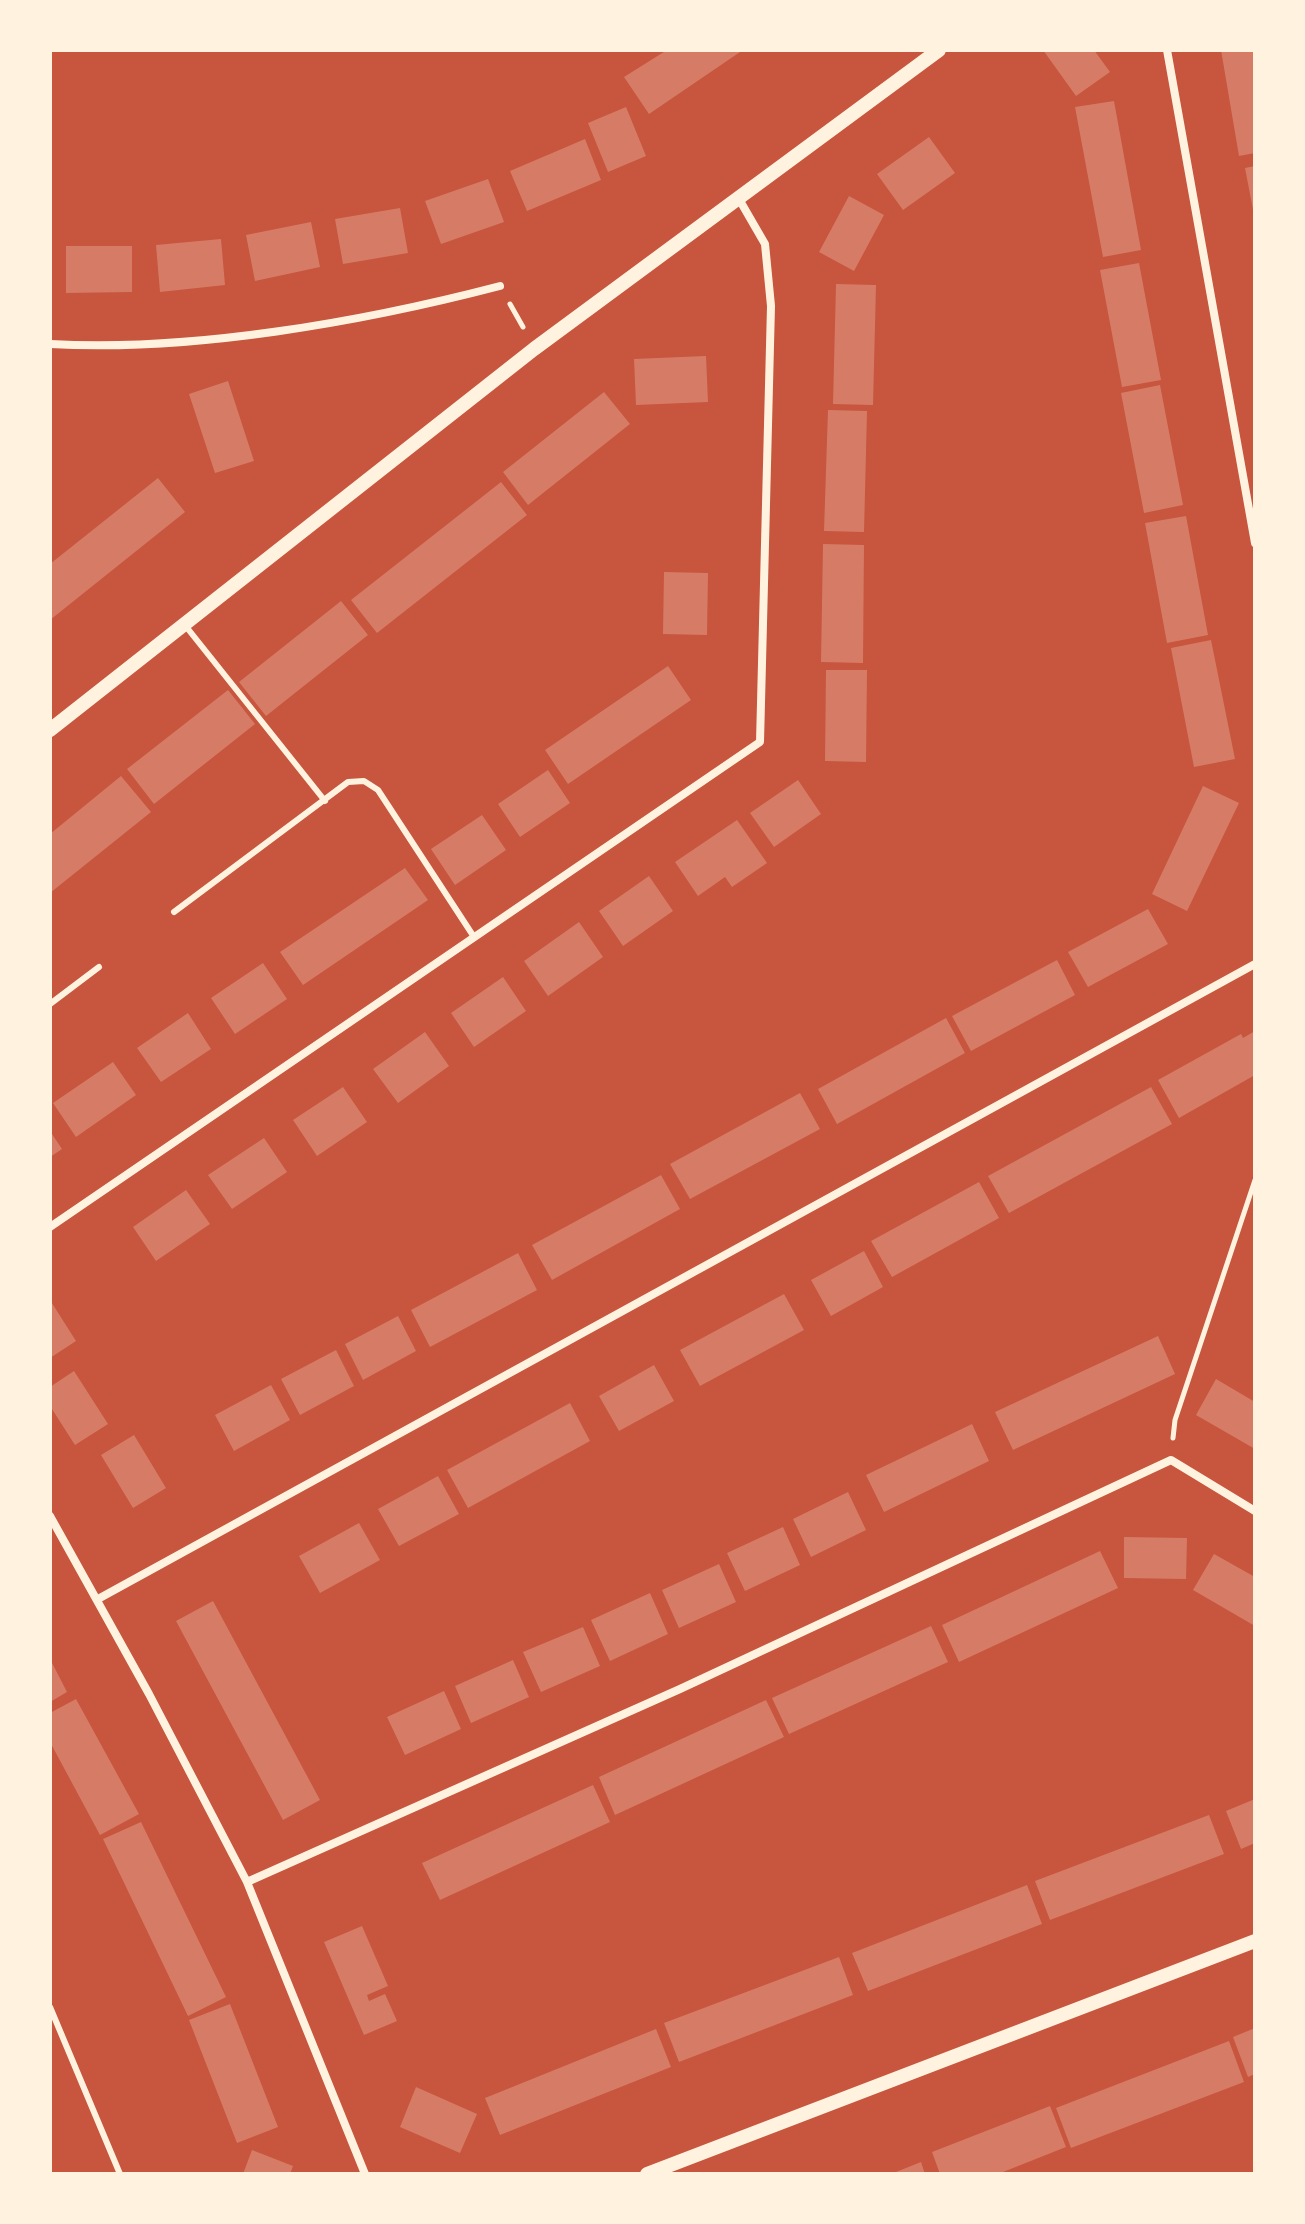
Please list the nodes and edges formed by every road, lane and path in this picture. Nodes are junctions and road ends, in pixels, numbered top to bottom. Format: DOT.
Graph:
graph roads {
  1 [pos="939,50"];
  2 [pos="1167,50"];
  3 [pos="739,199"];
  4 [pos="500,286"];
  5 [pos="50,344"];
  6 [pos="534,349"];
  7 [pos="1255,543"];
  8 [pos="184,624"];
  9 [pos="50,730"];
  10 [pos="325,801"];
  11 [pos="174,912"];
  12 [pos="474,937"];
  13 [pos="1255,964"];
  14 [pos="99,967"];
  15 [pos="50,1004"];
  16 [pos="1255,1180"];
  17 [pos="50,1227"];
  18 [pos="1171,1460"];
  19 [pos="1255,1511"];
  20 [pos="50,1516"];
  21 [pos="98,1599"];
  22 [pos="247,1882"];
  23 [pos="1255,1941"];
  24 [pos="50,2007"];
  25 [pos="120,2174"];
  26 [pos="365,2174"];
  27 [pos="647,2174"];
  1 -- 3 [label="street"];
  2 -- 7 [label="street"];
  3 -- 6 [label="street"];
  3 -- 12 [label="street"];
  4 -- 5 [label="street"];
  4 -- 6 [label="path"];
  6 -- 8 [label="street"];
  8 -- 9 [label="street"];
  8 -- 10 [label="lane"];
  10 -- 11 [label="lane"];
  10 -- 12 [label="lane"];
  12 -- 17 [label="street"];
  13 -- 21 [label="street"];
  14 -- 15 [label="lane"];
  16 -- 18 [label="path"];
  18 -- 19 [label="street"];
  18 -- 22 [label="street"];
  20 -- 21 [label="street"];
  21 -- 22 [label="street"];
  22 -- 26 [label="street"];
  23 -- 27 [label="street"];
  24 -- 25 [label="lane"];
}
